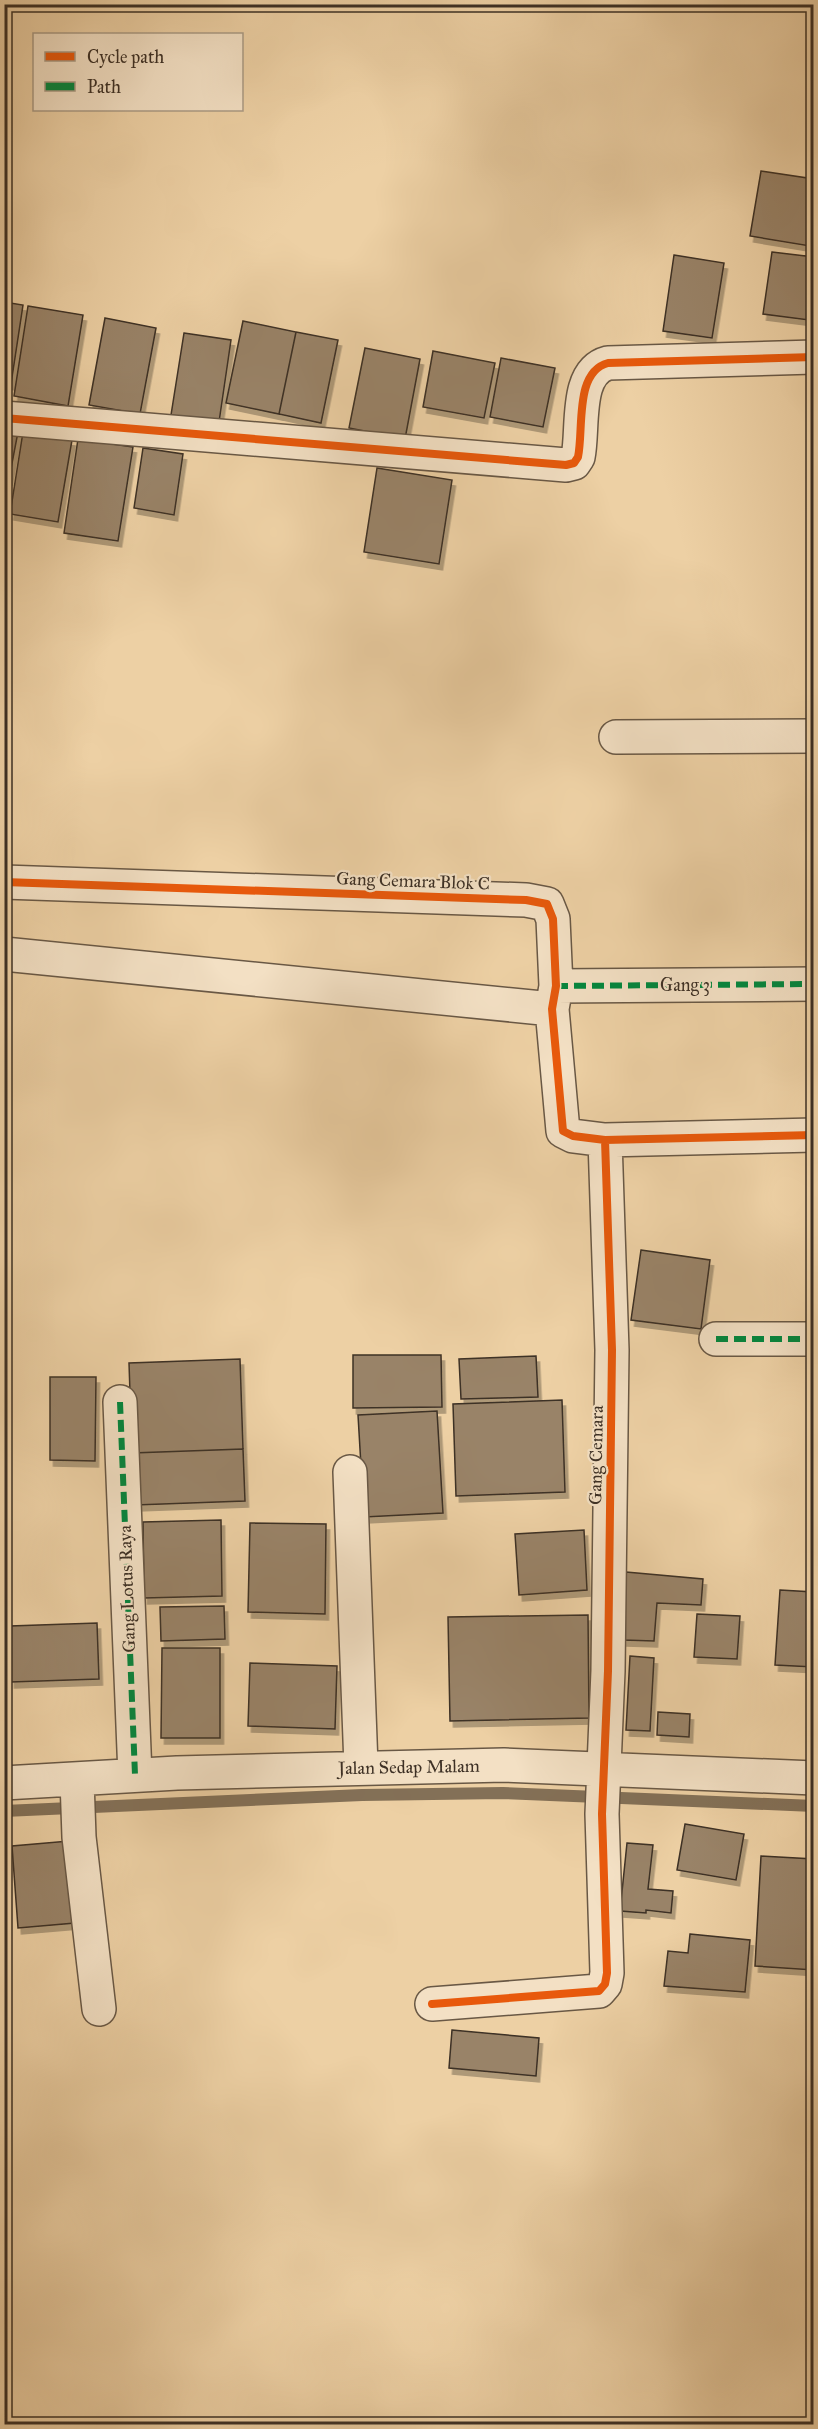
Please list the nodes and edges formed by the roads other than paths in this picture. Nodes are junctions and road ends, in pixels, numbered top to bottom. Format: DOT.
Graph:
graph roads {
  1 [pos="813,357"];
  2 [pos="4,418"];
  3 [pos="813,736"];
  4 [pos="616,737"];
  5 [pos="4,882"];
  6 [pos="4,954"];
  7 [pos="813,984"];
  8 [pos="554,997"];
  9 [pos="813,1135"];
  10 [pos="605,1140"];
  11 [pos="716,1339"];
  12 [pos="813,1339"];
  13 [pos="120,1402"];
  14 [pos="350,1472"];
  15 [pos="361,1766"];
  16 [pos="4,1767"];
  17 [pos="135,1775"];
  18 [pos="813,1778"];
  19 [pos="5,1783"];
  20 [pos="77,1791"];
  21 [pos="602,1792"];
  22 [pos="432,2004"];
  23 [pos="99,2009"];
  1 -- 2 [label="street"];
  3 -- 4 [label="street"];
  5 -- 8 [label="street, Gang Cemara Blok C"];
  6 -- 8 [label="street, Gang 3"];
  7 -- 8 [label="street, Gang 3"];
  8 -- 10 [label="street, Gang Cemara Blok C"];
  9 -- 10 [label="street"];
  10 -- 21 [label="street, Gang Cemara"];
  11 -- 12 [label="street"];
  13 -- 17 [label="street, Gang Lotus Raya"];
  14 -- 15 [label="street"];
  15 -- 17 [label="street, Jalan Sedap Malam"];
  15 -- 21 [label="street, Jalan Sedap Malam"];
  16 -- 19 [label="street"];
  17 -- 20 [label="street, Jalan Sedap Malam"];
  18 -- 21 [label="street, Jalan Sedap Malam"];
  19 -- 20 [label="street, Jalan Sedap Malam"];
  20 -- 23 [label="street"];
  21 -- 22 [label="street, Gang Cemara"];
}
